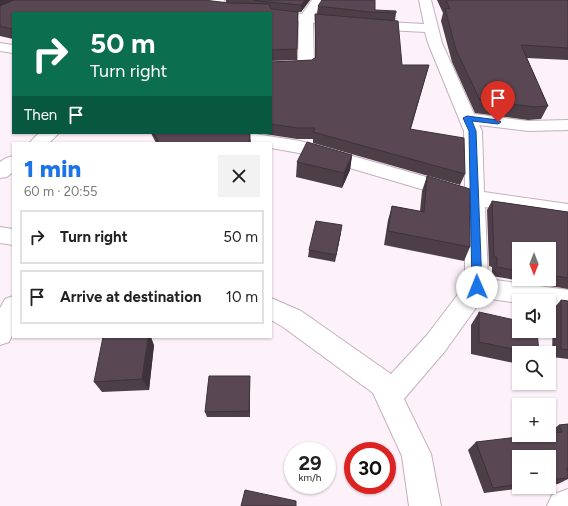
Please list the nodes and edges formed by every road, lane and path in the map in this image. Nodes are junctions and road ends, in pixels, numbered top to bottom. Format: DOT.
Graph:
graph roads {
  1 [pos="318,0"];
  2 [pos="425,0"];
  3 [pos="210,6"];
  4 [pos="232,9"];
  5 [pos="272,14"];
  6 [pos="306,18"];
  7 [pos="431,28"];
  8 [pos="0,46"];
  9 [pos="12,49"];
  10 [pos="272,68"];
  11 [pos="467,118"];
  12 [pos="568,125"];
  13 [pos="49,134"];
  14 [pos="39,142"];
  15 [pos="205,142"];
  16 [pos="268,142"];
  17 [pos="272,143"];
  18 [pos="12,163"];
  19 [pos="0,172"];
  20 [pos="476,198"];
  21 [pos="568,212"];
  22 [pos="0,235"];
  23 [pos="12,237"];
  24 [pos="477,287"];
  25 [pos="568,300"];
  26 [pos="12,308"];
  27 [pos="272,309"];
  28 [pos="0,334"];
  29 [pos="388,397"];
  30 [pos="568,505"];
  31 [pos="425,506"];
  32 [pos="563,506"];
  1 -- 6 [label="street"];
  2 -- 7 [label="street"];
  3 -- 4 [label="street"];
  5 -- 6 [label="street"];
  6 -- 7 [label="street"];
  6 -- 10 [label="street"];
  7 -- 11 [label="street"];
  8 -- 9 [label="street"];
  11 -- 12 [label="street"];
  11 -- 20 [label="street"];
  13 -- 14 [label="street"];
  15 -- 16 [label="street"];
  17 -- 20 [label="street"];
  18 -- 19 [label="street"];
  20 -- 21 [label="street"];
  20 -- 24 [label="street"];
  22 -- 23 [label="street"];
  24 -- 25 [label="street"];
  24 -- 29 [label="street"];
  26 -- 28 [label="street"];
  27 -- 29 [label="street"];
  29 -- 31 [label="street"];
  30 -- 32 [label="street"];
}
